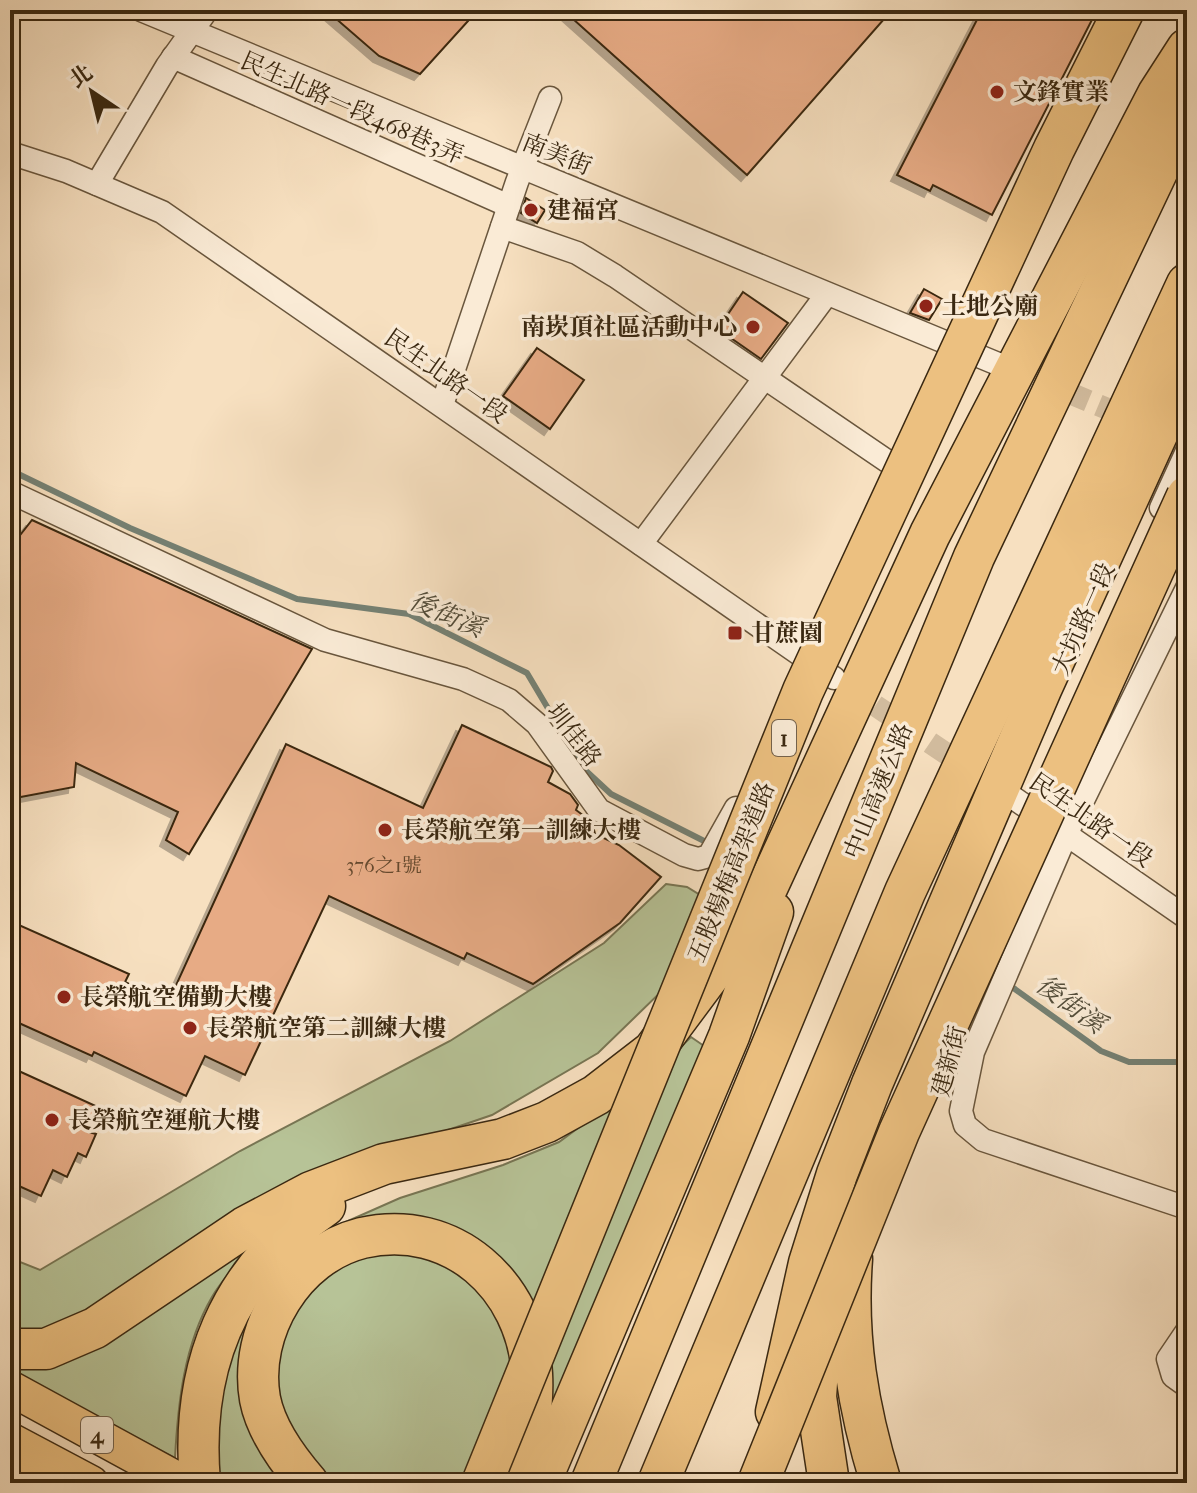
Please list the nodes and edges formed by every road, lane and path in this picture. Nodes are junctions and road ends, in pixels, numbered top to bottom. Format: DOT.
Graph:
graph roads {
  1 [pos="141,10"];
  2 [pos="207,10"];
  3 [pos="1124,10"];
  4 [pos="190,32"];
  5 [pos="1187,49"];
  6 [pos="173,57"];
  7 [pos="550,98"];
  8 [pos="1187,109"];
  9 [pos="10,153"];
  10 [pos="523,168"];
  11 [pos="97,184"];
  12 [pos="506,216"];
  13 [pos="1187,284"];
  14 [pos="827,294"];
  15 [pos="998,364"];
  16 [pos="1187,369"];
  17 [pos="765,377"];
  18 [pos="442,405"];
  19 [pos="1182,443"];
  20 [pos="887,461"];
  21 [pos="10,492"];
  22 [pos="1187,496"];
  23 [pos="641,544"];
  24 [pos="1187,588"];
  25 [pos="806,659"];
  26 [pos="834,678"];
  27 [pos="1005,792"];
  28 [pos="1027,808"];
  29 [pos="796,827"];
  30 [pos="1066,835"];
  31 [pos="1187,918"];
  32 [pos="872,1084"];
  33 [pos="410,1160"];
  34 [pos="1187,1208"];
  35 [pos="1187,1331"];
  36 [pos="10,1349"];
  37 [pos="1187,1386"];
  38 [pos="10,1388"];
  39 [pos="10,1440"];
  40 [pos="10,1455"];
  41 [pos="10,1465"];
  42 [pos="10,1478"];
  43 [pos="18,1483"];
  44 [pos="42,1483"];
  45 [pos="60,1483"];
  46 [pos="91,1483"];
  47 [pos="184,1483"];
  48 [pos="200,1483"];
  49 [pos="308,1483"];
  50 [pos="482,1483"];
  51 [pos="519,1483"];
  52 [pos="540,1483"];
  53 [pos="591,1483"];
  54 [pos="658,1483"];
  55 [pos="758,1483"];
  56 [pos="769,1483"];
  57 [pos="829,1483"];
  58 [pos="881,1483"];
  1 -- 4 [label="street, 南美街"];
  2 -- 4 [label="street"];
  3 -- 50 [label="highway, 五股楊梅高架道路 / 1, bridge"];
  4 -- 6 [label="street"];
  4 -- 10 [label="street, 南美街"];
  5 -- 29 [label="highway"];
  6 -- 11 [label="street"];
  6 -- 12 [label="street, 民生北路一段468巷3弄"];
  7 -- 10 [label="street"];
  8 -- 53 [label="highway, 中山高速公路"];
  9 -- 11 [label="street, 民生北路一段"];
  10 -- 12 [label="street"];
  10 -- 14 [label="street, 南美街"];
  11 -- 18 [label="street, 民生北路一段"];
  12 -- 17 [label="street, 民生北路一段468巷3弄"];
  12 -- 18 [label="street"];
  13 -- 54 [label="highway"];
  14 -- 15 [label="street, 南美街"];
  14 -- 17 [label="street"];
  16 -- 32 [label="highway"];
  17 -- 20 [label="street, 民生北路一段468巷3弄"];
  17 -- 23 [label="street"];
  18 -- 23 [label="street, 民生北路一段"];
  19 -- 28 [label="street, 大坑路一段"];
  21 -- 25 [label="street, 圳佳路"];
  22 -- 55 [label="highway, bridge"];
  23 -- 25 [label="street, 民生北路一段"];
  24 -- 30 [label="street"];
  25 -- 26 [label="street, 民生北路一段"];
  27 -- 28 [label="street, 民生北路一段"];
  28 -- 30 [label="street, 民生北路一段"];
  29 -- 33 [label="highway"];
  29 -- 52 [label="highway"];
  30 -- 31 [label="street, 民生北路一段"];
  30 -- 34 [label="street, 建新街"];
  32 -- 56 [label="highway, bridge"];
  32 -- 57 [label="highway"];
  32 -- 58 [label="highway"];
  33 -- 36 [label="highway"];
  33 -- 48 [label="highway"];
  35 -- 37 [label="street"];
  38 -- 47 [label="main road, 4"];
  39 -- 46 [label="main road, 4"];
  40 -- 45 [label="main road"];
  41 -- 44 [label="highway"];
  42 -- 43 [label="highway"];
  49 -- 51 [label="highway"];
}
